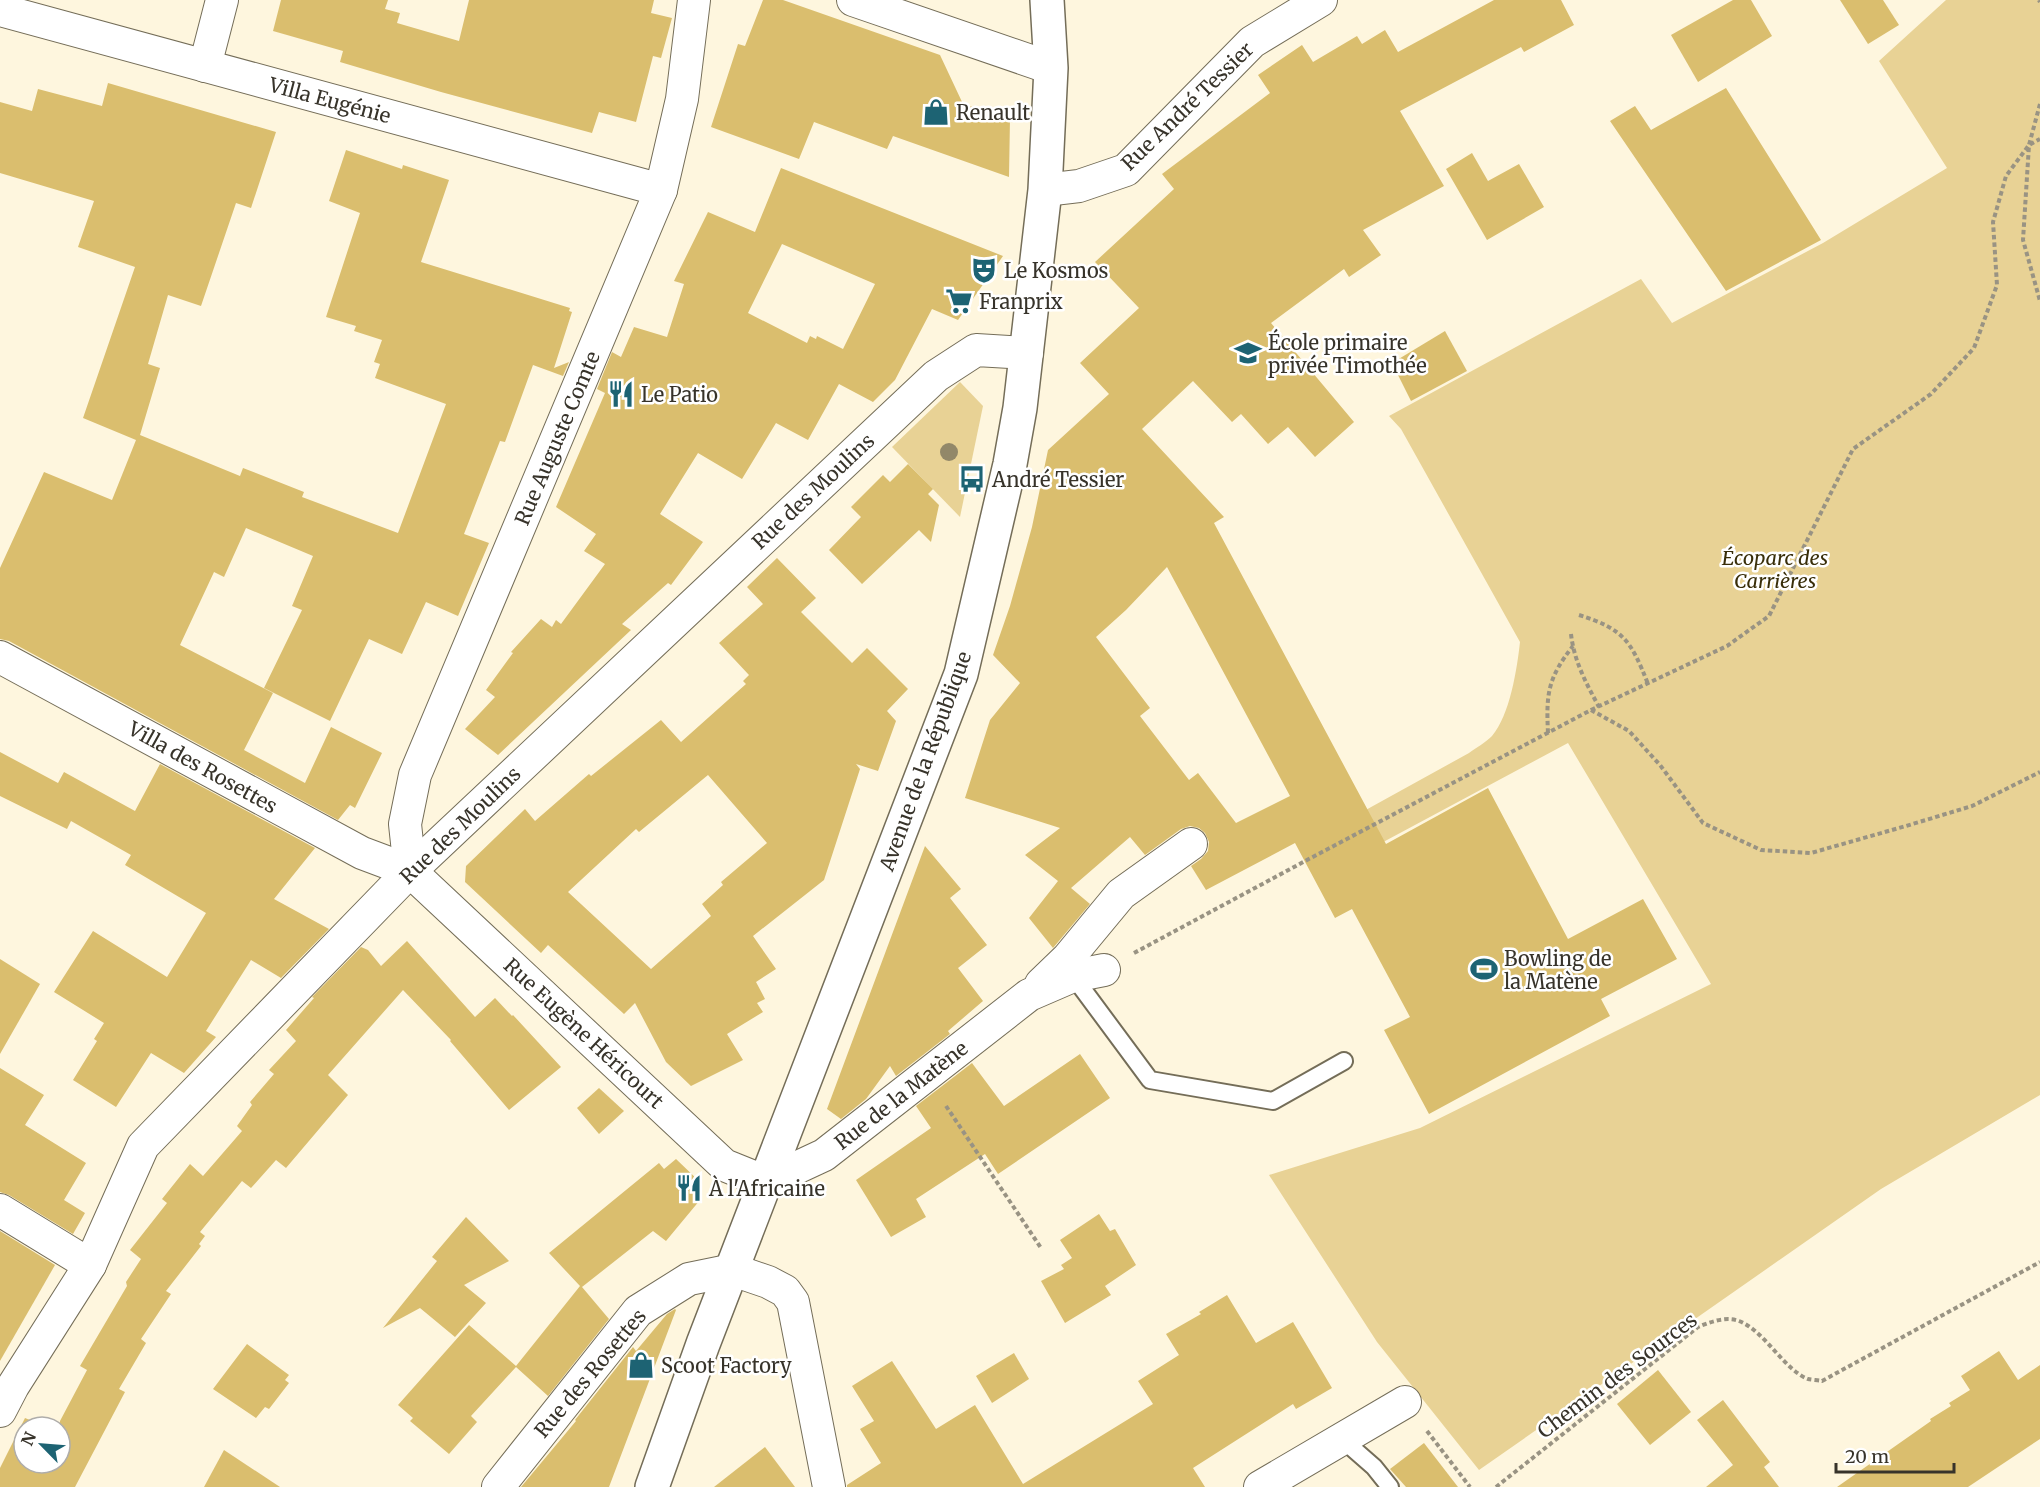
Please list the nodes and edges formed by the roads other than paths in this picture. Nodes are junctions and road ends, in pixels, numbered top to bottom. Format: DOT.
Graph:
graph roads {
  1 [pos="222,0"];
  2 [pos="694,0"];
  3 [pos="853,0"];
  4 [pos="1047,0"];
  5 [pos="1321,0"];
  6 [pos="0,10"];
  7 [pos="205,66"];
  8 [pos="1051,68"];
  9 [pos="661,190"];
  10 [pos="1045,190"];
  11 [pos="1028,353"];
  12 [pos="0,657"];
  13 [pos="1191,844"];
  14 [pos="410,871"];
  15 [pos="1104,970"];
  16 [pos="1073,976"];
  17 [pos="1029,995"];
  18 [pos="1344,1061"];
  19 [pos="766,1182"];
  20 [pos="0,1210"];
  21 [pos="90,1265"];
  22 [pos="733,1270"];
  23 [pos="1405,1402"];
  24 [pos="0,1411"];
  25 [pos="1342,1439"];
  26 [pos="498,1487"];
  27 [pos="652,1487"];
  28 [pos="830,1487"];
  29 [pos="1260,1487"];
  30 [pos="1390,1487"];
  1 -- 7 [label="street"];
  2 -- 9 [label="street, Rue Auguste Comte"];
  3 -- 8 [label="street"];
  4 -- 8 [label="main road, Avenue de la République"];
  5 -- 10 [label="street, Rue André Tessier"];
  6 -- 7 [label="street, Villa Eugénie"];
  7 -- 9 [label="street, Villa Eugénie"];
  8 -- 10 [label="main road, Avenue de la République"];
  9 -- 14 [label="street, Rue Auguste Comte"];
  10 -- 11 [label="main road, Avenue de la République"];
  11 -- 14 [label="street, Rue des Moulins"];
  11 -- 19 [label="main road, Avenue de la République"];
  12 -- 14 [label="street, Villa des Rosettes"];
  13 -- 17 [label="street, Rue de la Matène"];
  14 -- 19 [label="street, Rue Eugène Héricourt"];
  14 -- 21 [label="street, Rue des Moulins"];
  15 -- 16 [label="street, Rue de la Matène"];
  16 -- 17 [label="street, Rue de la Matène"];
  16 -- 18 [label="lane"];
  17 -- 19 [label="street, Rue de la Matène"];
  19 -- 22 [label="main road, Avenue de la République"];
  20 -- 21 [label="street"];
  21 -- 24 [label="street, Rue des Moulins"];
  22 -- 26 [label="street, Rue des Rosettes"];
  22 -- 27 [label="main road, Avenue de la République"];
  22 -- 28 [label="street"];
  23 -- 25 [label="street"];
  25 -- 29 [label="street"];
  25 -- 30 [label="lane"];
}
